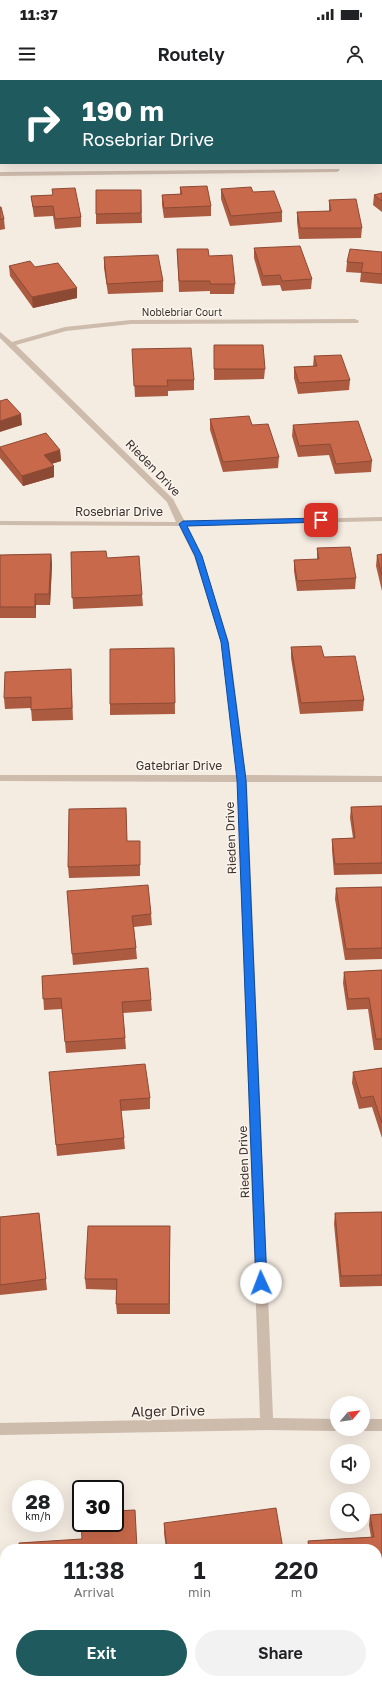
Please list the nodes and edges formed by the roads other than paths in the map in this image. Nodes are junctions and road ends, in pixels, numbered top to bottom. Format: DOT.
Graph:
graph roads {
  1 [pos="337,170"];
  2 [pos="0,174"];
  3 [pos="355,321"];
  4 [pos="0,334"];
  5 [pos="12,344"];
  6 [pos="382,519"];
  7 [pos="0,523"];
  8 [pos="183,524"];
  9 [pos="0,778"];
  10 [pos="382,779"];
  11 [pos="242,780"];
  12 [pos="267,1424"];
  13 [pos="330,1425"];
  14 [pos="370,1425"];
  15 [pos="382,1426"];
  16 [pos="0,1429"];
  1 -- 2 [label="street"];
  3 -- 5 [label="street, Noblebriar Court"];
  4 -- 5 [label="street, Rieden Drive"];
  5 -- 8 [label="street, Rieden Drive"];
  6 -- 8 [label="street, Rosebriar Drive"];
  7 -- 8 [label="street, Rosebriar Drive"];
  8 -- 11 [label="street, Rieden Drive"];
  9 -- 11 [label="street, Gatebriar Drive"];
  10 -- 11 [label="street, Gatebriar Drive"];
  11 -- 12 [label="street, Rieden Drive"];
  12 -- 13 [label="street, Alger Drive"];
  12 -- 16 [label="street, Alger Drive"];
  14 -- 15 [label="street"];
}
